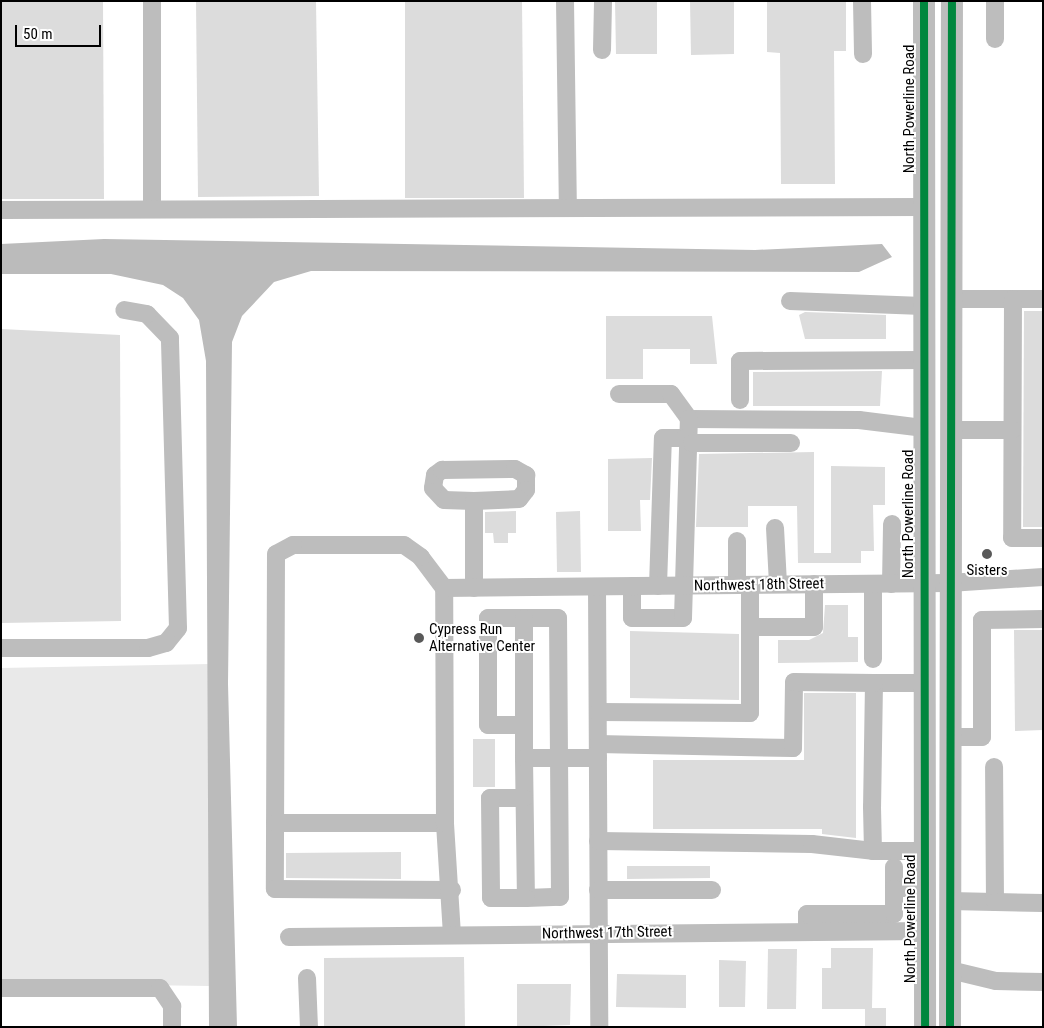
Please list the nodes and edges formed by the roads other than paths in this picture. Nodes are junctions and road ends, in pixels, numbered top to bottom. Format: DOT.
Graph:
graph roads {
  1 [pos="152,1"];
  2 [pos="566,1"];
  3 [pos="603,1"];
  4 [pos="862,1"];
  5 [pos="924,1"];
  6 [pos="952,1"];
  7 [pos="995,1"];
  8 [pos="995,39"];
  9 [pos="602,50"];
  10 [pos="863,54"];
  11 [pos="568,206"];
  12 [pos="923,207"];
  13 [pos="152,208"];
  14 [pos="1,210"];
  15 [pos="1013,299"];
  16 [pos="1043,299"];
  17 [pos="790,301"];
  18 [pos="950,302"];
  19 [pos="923,306"];
  20 [pos="124,310"];
  21 [pos="923,360"];
  22 [pos="619,394"];
  23 [pos="740,400"];
  24 [pos="689,419"];
  25 [pos="923,428"];
  26 [pos="950,430"];
  27 [pos="1012,430"];
  28 [pos="686,438"];
  29 [pos="791,443"];
  30 [pos="474,501"];
  31 [pos="892,524"];
  32 [pos="775,528"];
  33 [pos="1043,538"];
  34 [pos="737,541"];
  35 [pos="1043,577"];
  36 [pos="778,584"];
  37 [pos="814,584"];
  38 [pos="882,584"];
  39 [pos="923,584"];
  40 [pos="949,584"];
  41 [pos="683,585"];
  42 [pos="744,585"];
  43 [pos="597,586"];
  44 [pos="632,586"];
  45 [pos="658,586"];
  46 [pos="444,588"];
  47 [pos="474,588"];
  48 [pos="524,618"];
  49 [pos="1043,619"];
  50 [pos="750,627"];
  51 [pos="1,648"];
  52 [pos="874,658"];
  53 [pos="874,683"];
  54 [pos="924,683"];
  55 [pos="598,712"];
  56 [pos="524,725"];
  57 [pos="950,738"];
  58 [pos="598,751"];
  59 [pos="524,758"];
  60 [pos="560,758"];
  61 [pos="994,767"];
  62 [pos="524,798"];
  63 [pos="276,823"];
  64 [pos="445,823"];
  65 [pos="598,842"];
  66 [pos="873,851"];
  67 [pos="925,851"];
  68 [pos="894,866"];
  69 [pos="894,888"];
  70 [pos="452,890"];
  71 [pos="598,890"];
  72 [pos="712,890"];
  73 [pos="925,893"];
  74 [pos="526,898"];
  75 [pos="950,901"];
  76 [pos="995,902"];
  77 [pos="1043,903"];
  78 [pos="925,931"];
  79 [pos="806,932"];
  80 [pos="598,933"];
  81 [pos="950,933"];
  82 [pos="452,935"];
  83 [pos="289,937"];
  84 [pos="950,970"];
  85 [pos="307,978"];
  86 [pos="1043,982"];
  87 [pos="1,988"];
  88 [pos="172,1027"];
  89 [pos="309,1027"];
  90 [pos="599,1027"];
  91 [pos="925,1027"];
  92 [pos="950,1027"];
  1 -- 13 [label="street"];
  2 -- 11 [label="street"];
  3 -- 9 [label="street"];
  4 -- 10 [label="street"];
  5 -- 12 [label="main road, North Powerline Road"];
  6 -- 18 [label="main road"];
  7 -- 8 [label="street"];
  11 -- 12 [label="street"];
  11 -- 13 [label="street"];
  12 -- 18 [label="main road"];
  12 -- 19 [label="main road, North Powerline Road"];
  13 -- 14 [label="street"];
  15 -- 16 [label="street"];
  15 -- 18 [label="street"];
  15 -- 27 [label="street"];
  17 -- 19 [label="street"];
  18 -- 26 [label="main road"];
  19 -- 21 [label="main road, North Powerline Road"];
  20 -- 51 [label="street"];
  21 -- 23 [label="street"];
  21 -- 25 [label="main road, North Powerline Road"];
  22 -- 24 [label="street"];
  24 -- 25 [label="street"];
  24 -- 28 [label="street"];
  25 -- 39 [label="main road, North Powerline Road"];
  26 -- 27 [label="street"];
  26 -- 40 [label="main road"];
  27 -- 33 [label="street"];
  28 -- 29 [label="street"];
  28 -- 41 [label="street"];
  28 -- 45 [label="street"];
  30 -- 30 [label="street"];
  30 -- 47 [label="street"];
  31 -- 38 [label="street"];
  32 -- 36 [label="street"];
  34 -- 42 [label="street"];
  35 -- 40 [label="street, Northwest 18th Street"];
  36 -- 37 [label="street, Northwest 18th Street"];
  36 -- 42 [label="street, Northwest 18th Street"];
  37 -- 38 [label="street, Northwest 18th Street"];
  37 -- 50 [label="street"];
  38 -- 39 [label="street, Northwest 18th Street"];
  38 -- 52 [label="street"];
  39 -- 40 [label="street, Northwest 18th Street"];
  39 -- 54 [label="main road, North Powerline Road"];
  40 -- 57 [label="main road"];
  41 -- 42 [label="street, Northwest 18th Street"];
  41 -- 44 [label="street"];
  41 -- 45 [label="street, Northwest 18th Street"];
  42 -- 50 [label="street"];
  43 -- 44 [label="street, Northwest 18th Street"];
  43 -- 47 [label="street, Northwest 18th Street"];
  43 -- 55 [label="street"];
  44 -- 45 [label="street, Northwest 18th Street"];
  46 -- 47 [label="street, Northwest 18th Street"];
  46 -- 63 [label="street"];
  46 -- 64 [label="street"];
  48 -- 56 [label="street"];
  48 -- 56 [label="street"];
  48 -- 60 [label="street"];
  49 -- 57 [label="street"];
  50 -- 55 [label="street"];
  53 -- 54 [label="street"];
  53 -- 58 [label="street"];
  53 -- 66 [label="street"];
  54 -- 67 [label="main road, North Powerline Road"];
  55 -- 58 [label="street"];
  56 -- 59 [label="street"];
  57 -- 75 [label="main road"];
  58 -- 60 [label="street"];
  58 -- 65 [label="street"];
  59 -- 60 [label="street"];
  59 -- 62 [label="street"];
  60 -- 74 [label="street"];
  61 -- 76 [label="street"];
  62 -- 74 [label="street"];
  62 -- 74 [label="street"];
  63 -- 64 [label="street"];
  63 -- 70 [label="street"];
  64 -- 70 [label="street"];
  65 -- 66 [label="street"];
  65 -- 71 [label="street"];
  66 -- 67 [label="street"];
  67 -- 73 [label="main road, North Powerline Road"];
  68 -- 69 [label="street"];
  69 -- 73 [label="street"];
  69 -- 79 [label="street"];
  70 -- 82 [label="street"];
  71 -- 72 [label="street"];
  71 -- 80 [label="street"];
  73 -- 78 [label="main road, North Powerline Road"];
  73 -- 81 [label="main road"];
  75 -- 76 [label="street"];
  75 -- 81 [label="main road"];
  76 -- 77 [label="street"];
  78 -- 79 [label="street, Northwest 17th Street"];
  78 -- 84 [label="main road"];
  78 -- 91 [label="main road, North Powerline Road"];
  79 -- 80 [label="street, Northwest 17th Street"];
  80 -- 82 [label="street, Northwest 17th Street"];
  80 -- 90 [label="street"];
  81 -- 84 [label="main road"];
  82 -- 83 [label="street, Northwest 17th Street"];
  84 -- 86 [label="street"];
  84 -- 92 [label="main road"];
  85 -- 89 [label="street"];
  87 -- 88 [label="street"];
}
